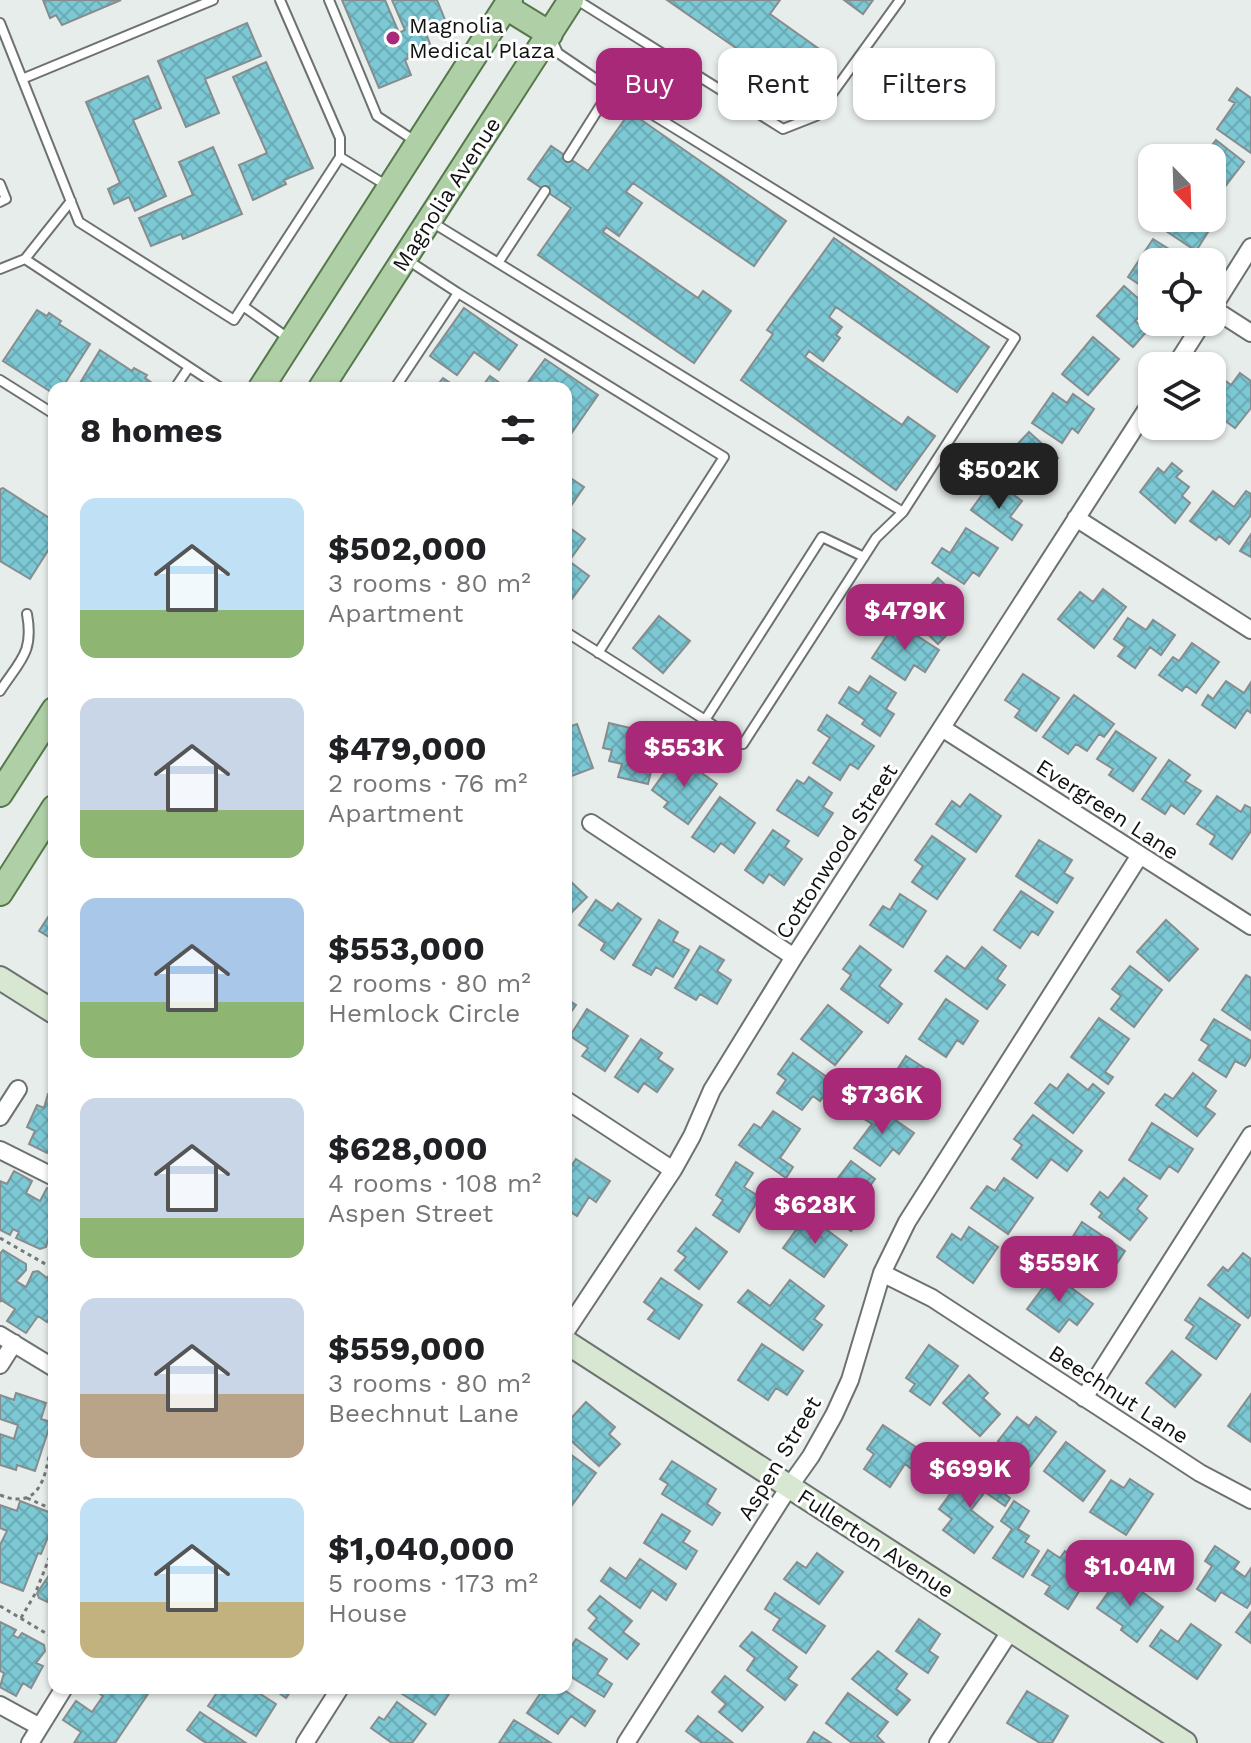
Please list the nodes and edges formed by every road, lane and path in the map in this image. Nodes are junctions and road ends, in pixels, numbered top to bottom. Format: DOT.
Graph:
graph roads {
  1 [pos="213,0"];
  2 [pos="280,0"];
  3 [pos="329,0"];
  4 [pos="574,0"];
  5 [pos="900,0"];
  6 [pos="503,2"];
  7 [pos="0,23"];
  8 [pos="550,34"];
  9 [pos="22,79"];
  10 [pos="596,79"];
  11 [pos="596,113"];
  12 [pos="661,120"];
  13 [pos="418,143"];
  14 [pos="340,157"];
  15 [pos="568,157"];
  16 [pos="0,184"];
  17 [pos="389,187"];
  18 [pos="545,191"];
  19 [pos="71,201"];
  20 [pos="0,202"];
  21 [pos="429,221"];
  22 [pos="1251,247"];
  23 [pos="405,258"];
  24 [pos="25,259"];
  25 [pos="498,263"];
  26 [pos="0,269"];
  27 [pos="1226,286"];
  28 [pos="458,293"];
  29 [pos="243,306"];
  30 [pos="1226,317"];
  31 [pos="1251,333"];
  32 [pos="292,340"];
  33 [pos="189,367"];
  34 [pos="0,380"];
  35 [pos="179,382"];
  36 [pos="212,382"];
  37 [pos="265,382"];
  38 [pos="325,382"];
  39 [pos="399,382"];
  40 [pos="48,410"];
  41 [pos="1138,423"];
  42 [pos="903,512"];
  43 [pos="1076,518"];
  44 [pos="864,557"];
  45 [pos="27,614"];
  46 [pos="1251,630"];
  47 [pos="572,636"];
  48 [pos="598,653"];
  49 [pos="0,691"];
  50 [pos="48,719"];
  51 [pos="705,720"];
  52 [pos="942,728"];
  53 [pos="0,794"];
  54 [pos="48,817"];
  55 [pos="591,823"];
  56 [pos="1140,855"];
  57 [pos="0,893"];
  58 [pos="1251,926"];
  59 [pos="794,957"];
  60 [pos="0,978"];
  61 [pos="48,1008"];
  62 [pos="18,1089"];
  63 [pos="572,1104"];
  64 [pos="0,1117"];
  65 [pos="1251,1135"];
  66 [pos="0,1150"];
  67 [pos="673,1170"];
  68 [pos="48,1174"];
  69 [pos="0,1238"];
  70 [pos="48,1266"];
  71 [pos="882,1273"];
  72 [pos="572,1322"];
  73 [pos="7,1339"];
  74 [pos="572,1346"];
  75 [pos="48,1364"];
  76 [pos="0,1365"];
  77 [pos="1084,1398"];
  78 [pos="48,1468"];
  79 [pos="789,1487"];
  80 [pos="0,1495"];
  81 [pos="27,1498"];
  82 [pos="1251,1500"];
  83 [pos="48,1507"];
  84 [pos="48,1561"];
  85 [pos="0,1606"];
  86 [pos="21,1618"];
  87 [pos="1011,1630"];
  88 [pos="48,1634"];
  89 [pos="60,1694"];
  90 [pos="336,1694"];
  91 [pos="0,1705"];
  92 [pos="40,1727"];
  93 [pos="30,1743"];
  94 [pos="305,1743"];
  95 [pos="626,1743"];
  96 [pos="938,1743"];
  97 [pos="1185,1743"];
  1 -- 9 [label="lane"];
  2 -- 14 [label="lane"];
  3 -- 13 [label="lane"];
  4 -- 5 [label="lane"];
  4 -- 8 [label="main road, Magnolia Avenue"];
  6 -- 8 [label="main road"];
  6 -- 13 [label="main road"];
  7 -- 9 [label="lane"];
  8 -- 10 [label="lane"];
  8 -- 21 [label="main road, Magnolia Avenue"];
  9 -- 19 [label="lane"];
  11 -- 15 [label="lane"];
  12 -- 42 [label="lane"];
  13 -- 17 [label="main road"];
  14 -- 17 [label="lane"];
  14 -- 29 [label="lane"];
  16 -- 20 [label="lane"];
  17 -- 32 [label="main road"];
  18 -- 25 [label="lane"];
  19 -- 24 [label="lane"];
  19 -- 29 [label="lane"];
  21 -- 23 [label="main road, Magnolia Avenue"];
  21 -- 25 [label="lane"];
  22 -- 27 [label="street"];
  23 -- 28 [label="lane"];
  23 -- 38 [label="main road, Magnolia Avenue"];
  24 -- 26 [label="lane"];
  24 -- 33 [label="lane"];
  25 -- 42 [label="lane"];
  28 -- 39 [label="lane"];
  28 -- 48 [label="lane"];
  29 -- 32 [label="lane"];
  30 -- 31 [label="street"];
  32 -- 37 [label="main road"];
  33 -- 35 [label="lane"];
  33 -- 36 [label="lane"];
  34 -- 40 [label="lane"];
  41 -- 43 [label="street, Cottonwood Street"];
  42 -- 44 [label="lane"];
  43 -- 46 [label="street"];
  43 -- 52 [label="street, Cottonwood Street"];
  44 -- 51 [label="lane"];
  44 -- 51 [label="lane"];
  45 -- 49 [label="lane"];
  47 -- 48 [label="lane"];
  48 -- 51 [label="lane"];
  50 -- 53 [label="main road"];
  52 -- 56 [label="street, Evergreen Lane"];
  52 -- 59 [label="street, Cottonwood Street"];
  54 -- 57 [label="main road"];
  55 -- 59 [label="street"];
  56 -- 58 [label="street, Evergreen Lane"];
  56 -- 71 [label="street, Aspen Street"];
  59 -- 67 [label="street, Cottonwood Street"];
  60 -- 61 [label="main road"];
  62 -- 64 [label="street"];
  63 -- 67 [label="street"];
  65 -- 77 [label="street"];
  66 -- 68 [label="street"];
  67 -- 72 [label="street, Cottonwood Street"];
  69 -- 70 [label="path"];
  71 -- 77 [label="street, Beechnut Lane"];
  71 -- 79 [label="street, Aspen Street"];
  73 -- 75 [label="street"];
  73 -- 76 [label="street"];
  74 -- 79 [label="main road, Fullerton Avenue"];
  77 -- 82 [label="street, Beechnut Lane"];
  78 -- 81 [label="path"];
  79 -- 87 [label="main road, Fullerton Avenue"];
  79 -- 95 [label="street, Aspen Street"];
  80 -- 81 [label="path"];
  81 -- 83 [label="path"];
  84 -- 86 [label="path"];
  85 -- 86 [label="path"];
  86 -- 88 [label="path"];
  87 -- 96 [label="street"];
  87 -- 97 [label="main road, Fullerton Avenue"];
  89 -- 92 [label="street"];
  90 -- 94 [label="street"];
  91 -- 92 [label="street"];
  92 -- 93 [label="street"];
}
